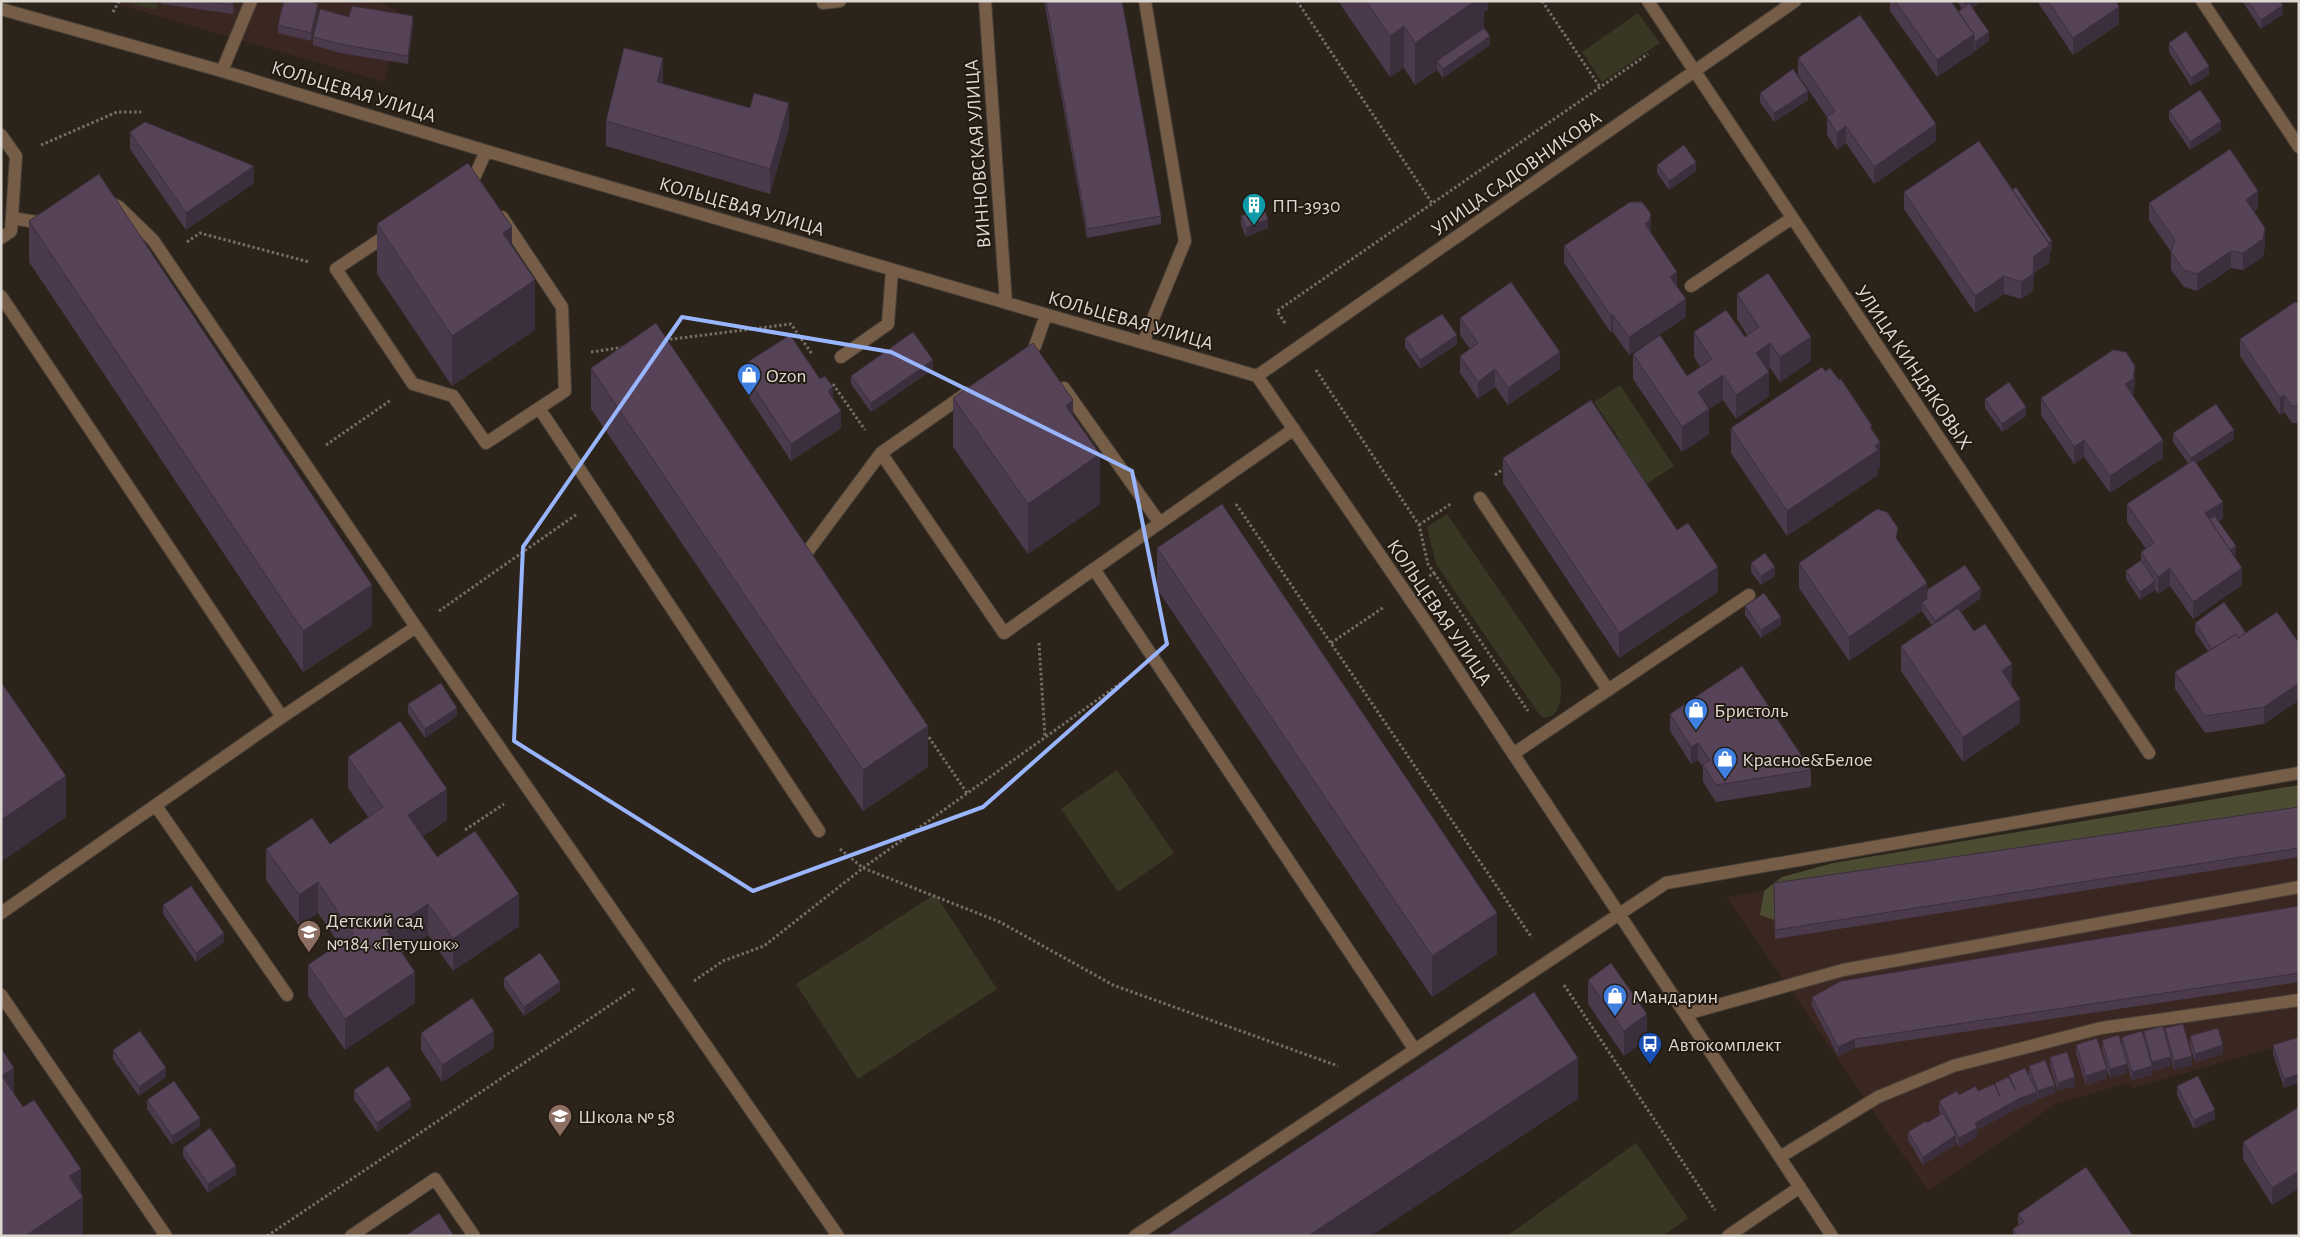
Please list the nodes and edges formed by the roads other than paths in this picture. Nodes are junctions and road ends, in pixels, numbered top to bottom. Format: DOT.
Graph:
graph roads {
  1 [pos="251,1"];
  2 [pos="823,1"];
  3 [pos="840,1"];
  4 [pos="985,1"];
  5 [pos="1145,1"];
  6 [pos="1648,1"];
  7 [pos="1796,1"];
  8 [pos="2202,1"];
  9 [pos="3,7"];
  10 [pos="222,71"];
  11 [pos="1695,71"];
  12 [pos="1,135"];
  13 [pos="2299,147"];
  14 [pos="486,151"];
  15 [pos="450,193"];
  16 [pos="96,196"];
  17 [pos="497,209"];
  18 [pos="57,214"];
  19 [pos="12,218"];
  20 [pos="1792,218"];
  21 [pos="402,226"];
  22 [pos="1,238"];
  23 [pos="892,270"];
  24 [pos="1691,286"];
  25 [pos="1,296"];
  26 [pos="1006,303"];
  27 [pos="1046,315"];
  28 [pos="1143,343"];
  29 [pos="1034,351"];
  30 [pos="842,357"];
  31 [pos="1257,376"];
  32 [pos="1057,378"];
  33 [pos="978,386"];
  34 [pos="540,408"];
  35 [pos="1294,429"];
  36 [pos="881,453"];
  37 [pos="1480,498"];
  38 [pos="1159,522"];
  39 [pos="805,555"];
  40 [pos="1094,569"];
  41 [pos="1749,595"];
  42 [pos="416,627"];
  43 [pos="1608,690"];
  44 [pos="282,717"];
  45 [pos="2149,753"];
  46 [pos="1513,754"];
  47 [pos="2299,772"];
  48 [pos="156,806"];
  49 [pos="819,831"];
  50 [pos="2299,887"];
  51 [pos="1,913"];
  52 [pos="1619,914"];
  53 [pos="1,995"];
  54 [pos="287,995"];
  55 [pos="2299,1000"];
  56 [pos="1686,1014"];
  57 [pos="1415,1050"];
  58 [pos="1780,1157"];
  59 [pos="1800,1188"];
  60 [pos="1729,1235"];
  61 [pos="166,1236"];
  62 [pos="350,1236"];
  63 [pos="474,1236"];
  64 [pos="838,1236"];
  65 [pos="1135,1236"];
  66 [pos="1832,1236"];
  1 -- 10 [label="street"];
  2 -- 3 [label="street"];
  4 -- 26 [label="street, ВИННОВСКАЯ УЛИЦА"];
  5 -- 28 [label="street"];
  6 -- 11 [label="street, УЛИЦА КИНДЯКОВЫХ"];
  7 -- 11 [label="street, УЛИЦА САДОВНИКОВА"];
  8 -- 13 [label="street"];
  9 -- 10 [label="street, КОЛЬЦЕВАЯ УЛИЦА"];
  10 -- 14 [label="street, КОЛЬЦЕВАЯ УЛИЦА"];
  11 -- 20 [label="street, УЛИЦА КИНДЯКОВЫХ"];
  11 -- 31 [label="street, УЛИЦА САДОВНИКОВА"];
  12 -- 19 [label="street"];
  14 -- 15 [label="street"];
  14 -- 23 [label="street, КОЛЬЦЕВАЯ УЛИЦА"];
  16 -- 42 [label="street"];
  17 -- 34 [label="street"];
  18 -- 19 [label="street"];
  19 -- 22 [label="street"];
  20 -- 24 [label="street"];
  20 -- 45 [label="street, УЛИЦА КИНДЯКОВЫХ"];
  21 -- 34 [label="street"];
  23 -- 26 [label="street, КОЛЬЦЕВАЯ УЛИЦА"];
  23 -- 30 [label="street"];
  25 -- 44 [label="street"];
  26 -- 27 [label="street, КОЛЬЦЕВАЯ УЛИЦА"];
  27 -- 28 [label="street, КОЛЬЦЕВАЯ УЛИЦА"];
  27 -- 29 [label="street"];
  28 -- 31 [label="street, КОЛЬЦЕВАЯ УЛИЦА"];
  31 -- 35 [label="street, КОЛЬЦЕВАЯ УЛИЦА"];
  32 -- 38 [label="street"];
  33 -- 36 [label="street"];
  34 -- 49 [label="street"];
  35 -- 38 [label="street"];
  35 -- 46 [label="street, КОЛЬЦЕВАЯ УЛИЦА"];
  36 -- 39 [label="street"];
  36 -- 40 [label="street"];
  37 -- 43 [label="street"];
  38 -- 40 [label="street"];
  40 -- 57 [label="street"];
  41 -- 43 [label="street"];
  42 -- 44 [label="street"];
  42 -- 64 [label="street"];
  43 -- 46 [label="street"];
  44 -- 48 [label="street"];
  46 -- 52 [label="street, КОЛЬЦЕВАЯ УЛИЦА"];
  47 -- 52 [label="street"];
  48 -- 51 [label="street"];
  48 -- 54 [label="street"];
  50 -- 56 [label="street"];
  52 -- 56 [label="street, КОЛЬЦЕВАЯ УЛИЦА"];
  52 -- 57 [label="street"];
  53 -- 61 [label="street"];
  55 -- 58 [label="street"];
  56 -- 58 [label="street, КОЛЬЦЕВАЯ УЛИЦА"];
  57 -- 65 [label="street"];
  58 -- 59 [label="street, КОЛЬЦЕВАЯ УЛИЦА"];
  59 -- 60 [label="street"];
  59 -- 66 [label="street, КОЛЬЦЕВАЯ УЛИЦА"];
  62 -- 63 [label="street"];
}
